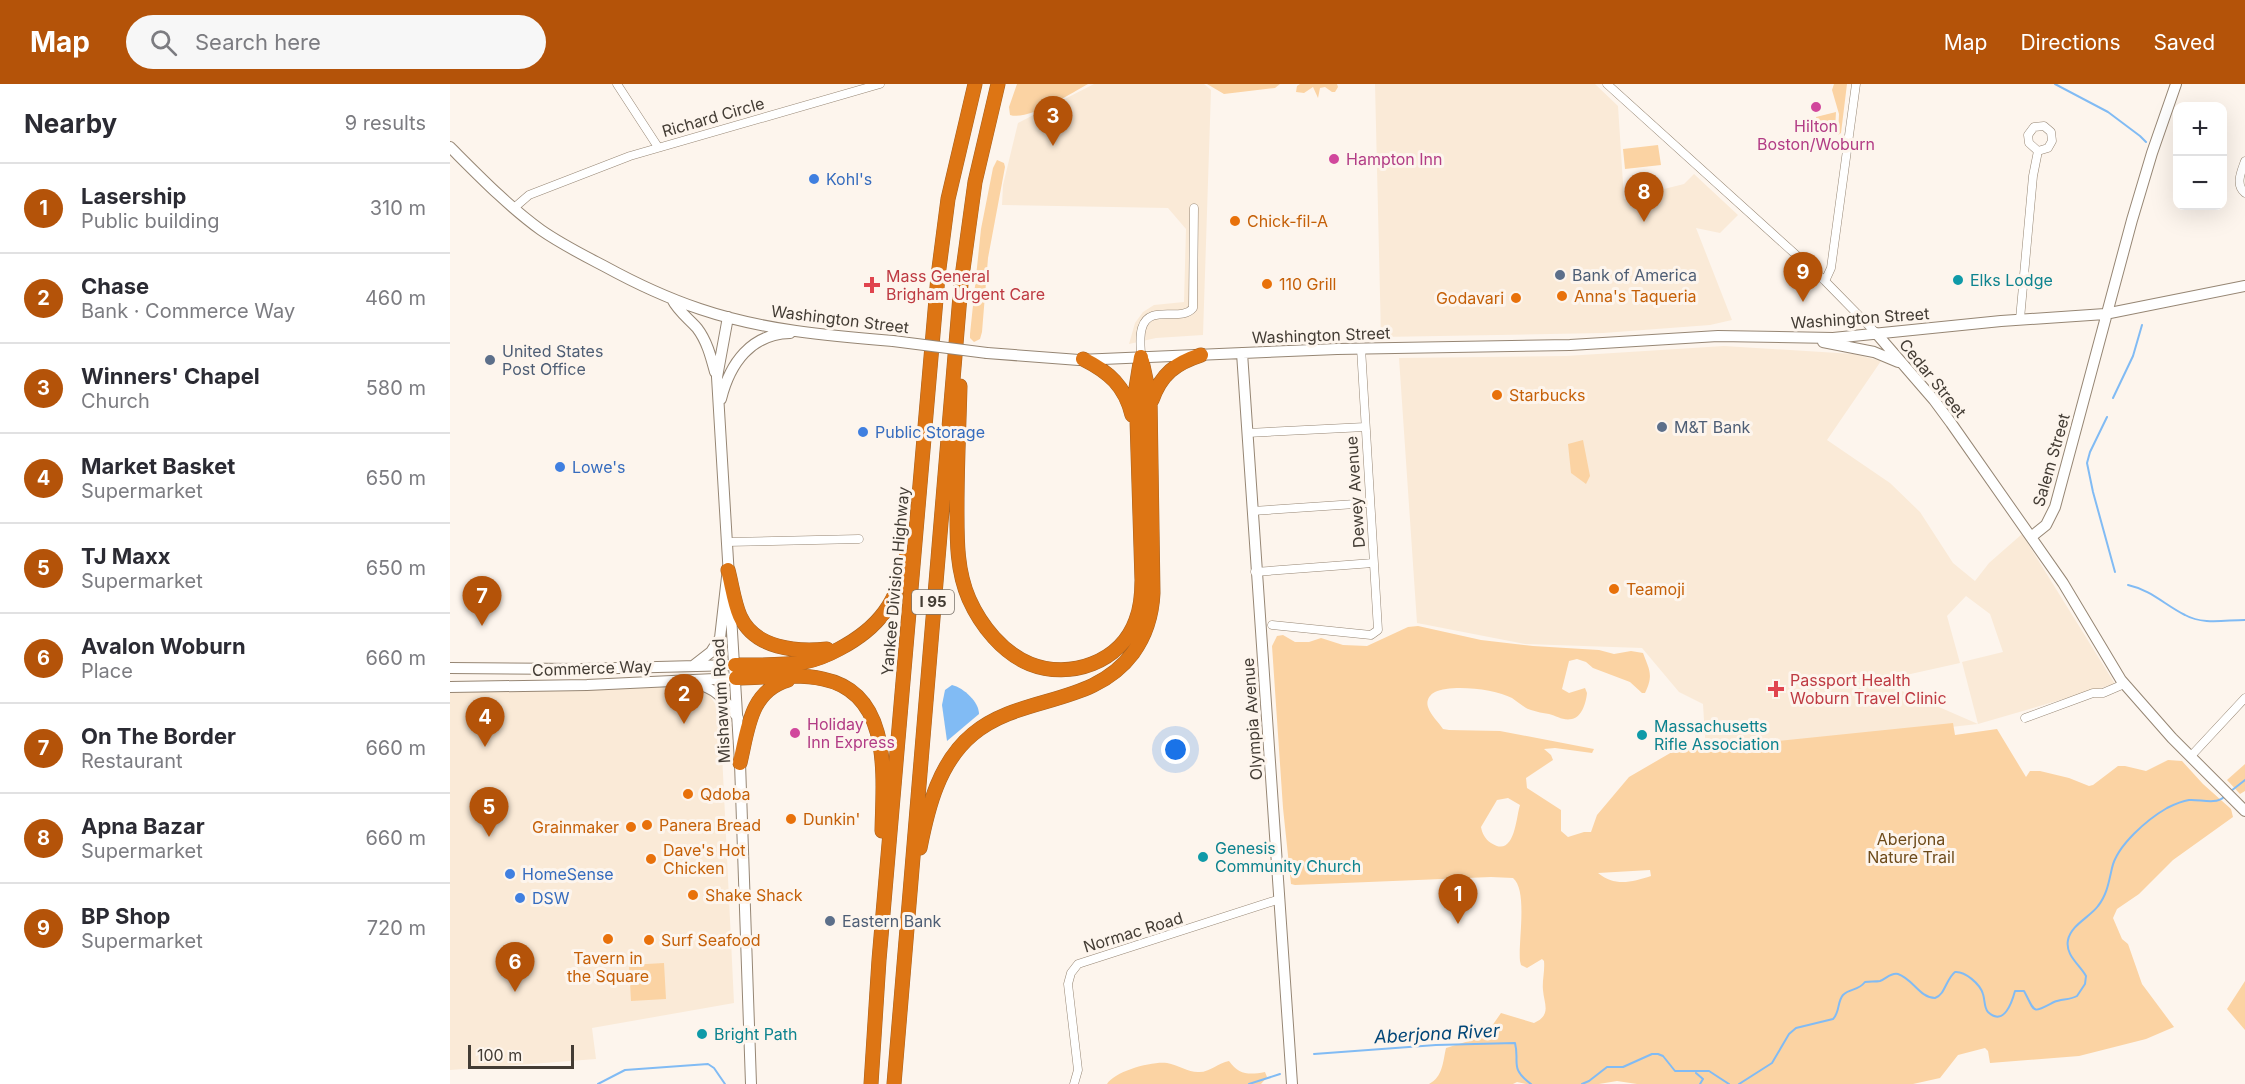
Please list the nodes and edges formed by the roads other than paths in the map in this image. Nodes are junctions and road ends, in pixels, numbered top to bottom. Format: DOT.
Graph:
graph roads {
  1 [pos="617,84"];
  2 [pos="880,84"];
  3 [pos="965,84"];
  4 [pos="975,84"];
  5 [pos="998,84"];
  6 [pos="1607,84"];
  7 [pos="1856,84"];
  8 [pos="2176,84"];
  9 [pos="450,147"];
  10 [pos="658,147"];
  11 [pos="2038,151"];
  12 [pos="2245,161"];
  13 [pos="2244,193"];
  14 [pos="948,199"];
  15 [pos="514,208"];
  16 [pos="1194,208"];
  17 [pos="1825,281"];
  18 [pos="961,284"];
  19 [pos="2245,286"];
  20 [pos="672,299"];
  21 [pos="2106,314"];
  22 [pos="728,317"];
  23 [pos="2020,319"];
  24 [pos="1909,331"];
  25 [pos="808,333"];
  26 [pos="1876,333"];
  27 [pos="1805,339"];
  28 [pos="1361,348"];
  29 [pos="1242,352"];
  30 [pos="1201,355"];
  31 [pos="1141,357"];
  32 [pos="1083,359"];
  33 [pos="1902,363"];
  34 [pos="717,377"];
  35 [pos="1150,410"];
  36 [pos="719,414"];
  37 [pos="1365,427"];
  38 [pos="1247,433"];
  39 [pos="1138,443"];
  40 [pos="921,472"];
  41 [pos="1370,503"];
  42 [pos="1252,511"];
  43 [pos="2031,537"];
  44 [pos="859,538"];
  45 [pos="726,542"];
  46 [pos="1373,563"];
  47 [pos="728,570"];
  48 [pos="1255,572"];
  49 [pos="1272,626"];
  50 [pos="841,648"];
  51 [pos="693,666"];
  52 [pos="450,668"];
  53 [pos="735,672"];
  54 [pos="799,677"];
  55 [pos="679,680"];
  56 [pos="2124,684"];
  57 [pos="450,687"];
  58 [pos="2245,698"];
  59 [pos="738,718"];
  60 [pos="2025,718"];
  61 [pos="2191,756"];
  62 [pos="740,763"];
  63 [pos="2245,810"];
  64 [pos="1280,899"];
  65 [pos="906,920"];
  66 [pos="879,960"];
  67 [pos="751,1084"];
  68 [pos="871,1084"];
  69 [pos="894,1084"];
  70 [pos="1074,1084"];
  71 [pos="1293,1084"];
  1 -- 10 [label="street, Richard Circle"];
  2 -- 10 [label="street, Richard Circle"];
  3 -- 14 [label="highway"];
  4 -- 14 [label="highway, Yankee Division Highway / I 95"];
  5 -- 18 [label="highway, I 95"];
  6 -- 17 [label="street, Cedar Street"];
  7 -- 17 [label="street"];
  8 -- 21 [label="main road, Salem Street"];
  9 -- 15 [label="main road, Washington Street"];
  10 -- 15 [label="street, Richard Circle"];
  11 -- 23 [label="street"];
  12 -- 13 [label="street"];
  14 -- 40 [label="highway, Yankee Division Highway / I 95"];
  15 -- 20 [label="main road, Washington Street"];
  16 -- 31 [label="street"];
  17 -- 26 [label="street, Cedar Street"];
  18 -- 39 [label="highway"];
  18 -- 65 [label="highway, I 95"];
  19 -- 21 [label="main road, Washington Street"];
  20 -- 22 [label="main road, Washington Street"];
  20 -- 34 [label="main road"];
  21 -- 23 [label="main road, Washington Street"];
  21 -- 43 [label="main road, Salem Street"];
  22 -- 25 [label="main road, Washington Street"];
  22 -- 34 [label="main road, Mishawum Road"];
  23 -- 24 [label="main road, Washington Street"];
  24 -- 26 [label="main road, Washington Street"];
  24 -- 33 [label="main road"];
  25 -- 32 [label="main road, Washington Street, bridge"];
  25 -- 36 [label="main road"];
  26 -- 27 [label="main road, Washington Street"];
  26 -- 33 [label="main road, Cedar Street"];
  27 -- 28 [label="main road, Washington Street"];
  27 -- 33 [label="main road"];
  28 -- 29 [label="main road, Washington Street"];
  28 -- 37 [label="street, Dewey Avenue"];
  29 -- 30 [label="main road, Washington Street"];
  29 -- 38 [label="main road, Olympia Avenue"];
  30 -- 31 [label="main road, Washington Street"];
  30 -- 35 [label="highway"];
  31 -- 32 [label="main road, Washington Street"];
  31 -- 35 [label="highway"];
  31 -- 39 [label="highway"];
  32 -- 39 [label="highway"];
  33 -- 43 [label="main road, Cedar Street"];
  34 -- 36 [label="main road, Mishawum Road"];
  35 -- 65 [label="highway"];
  36 -- 45 [label="main road, Mishawum Road"];
  37 -- 38 [label="street"];
  37 -- 41 [label="street, Dewey Avenue"];
  38 -- 42 [label="main road, Olympia Avenue"];
  40 -- 50 [label="highway"];
  40 -- 66 [label="highway, Yankee Division Highway / I 95"];
  41 -- 42 [label="street"];
  41 -- 46 [label="street, Dewey Avenue"];
  42 -- 48 [label="main road, Olympia Avenue"];
  43 -- 56 [label="main road"];
  44 -- 45 [label="street"];
  45 -- 47 [label="main road, Mishawum Road"];
  46 -- 48 [label="street"];
  46 -- 49 [label="street, Dewey Avenue"];
  47 -- 50 [label="highway"];
  47 -- 51 [label="main road"];
  47 -- 53 [label="main road, Mishawum Road"];
  48 -- 64 [label="main road, Olympia Avenue"];
  50 -- 53 [label="highway"];
  51 -- 52 [label="main road, Commerce Way"];
  51 -- 53 [label="main road, Commerce Way"];
  53 -- 54 [label="highway"];
  53 -- 55 [label="main road, Commerce Way"];
  53 -- 59 [label="main road, Mishawum Road"];
  54 -- 62 [label="highway"];
  54 -- 66 [label="highway"];
  55 -- 57 [label="main road, Commerce Way"];
  55 -- 59 [label="main road"];
  56 -- 60 [label="street"];
  56 -- 61 [label="main road"];
  58 -- 61 [label="street"];
  59 -- 62 [label="main road, Mishawum Road"];
  61 -- 63 [label="main road"];
  62 -- 67 [label="main road, Mishawum Road"];
  64 -- 70 [label="street, Normac Road"];
  64 -- 71 [label="main road, Olympia Avenue"];
  65 -- 69 [label="highway, I 95"];
  66 -- 68 [label="highway, Yankee Division Highway / I 95"];
}
